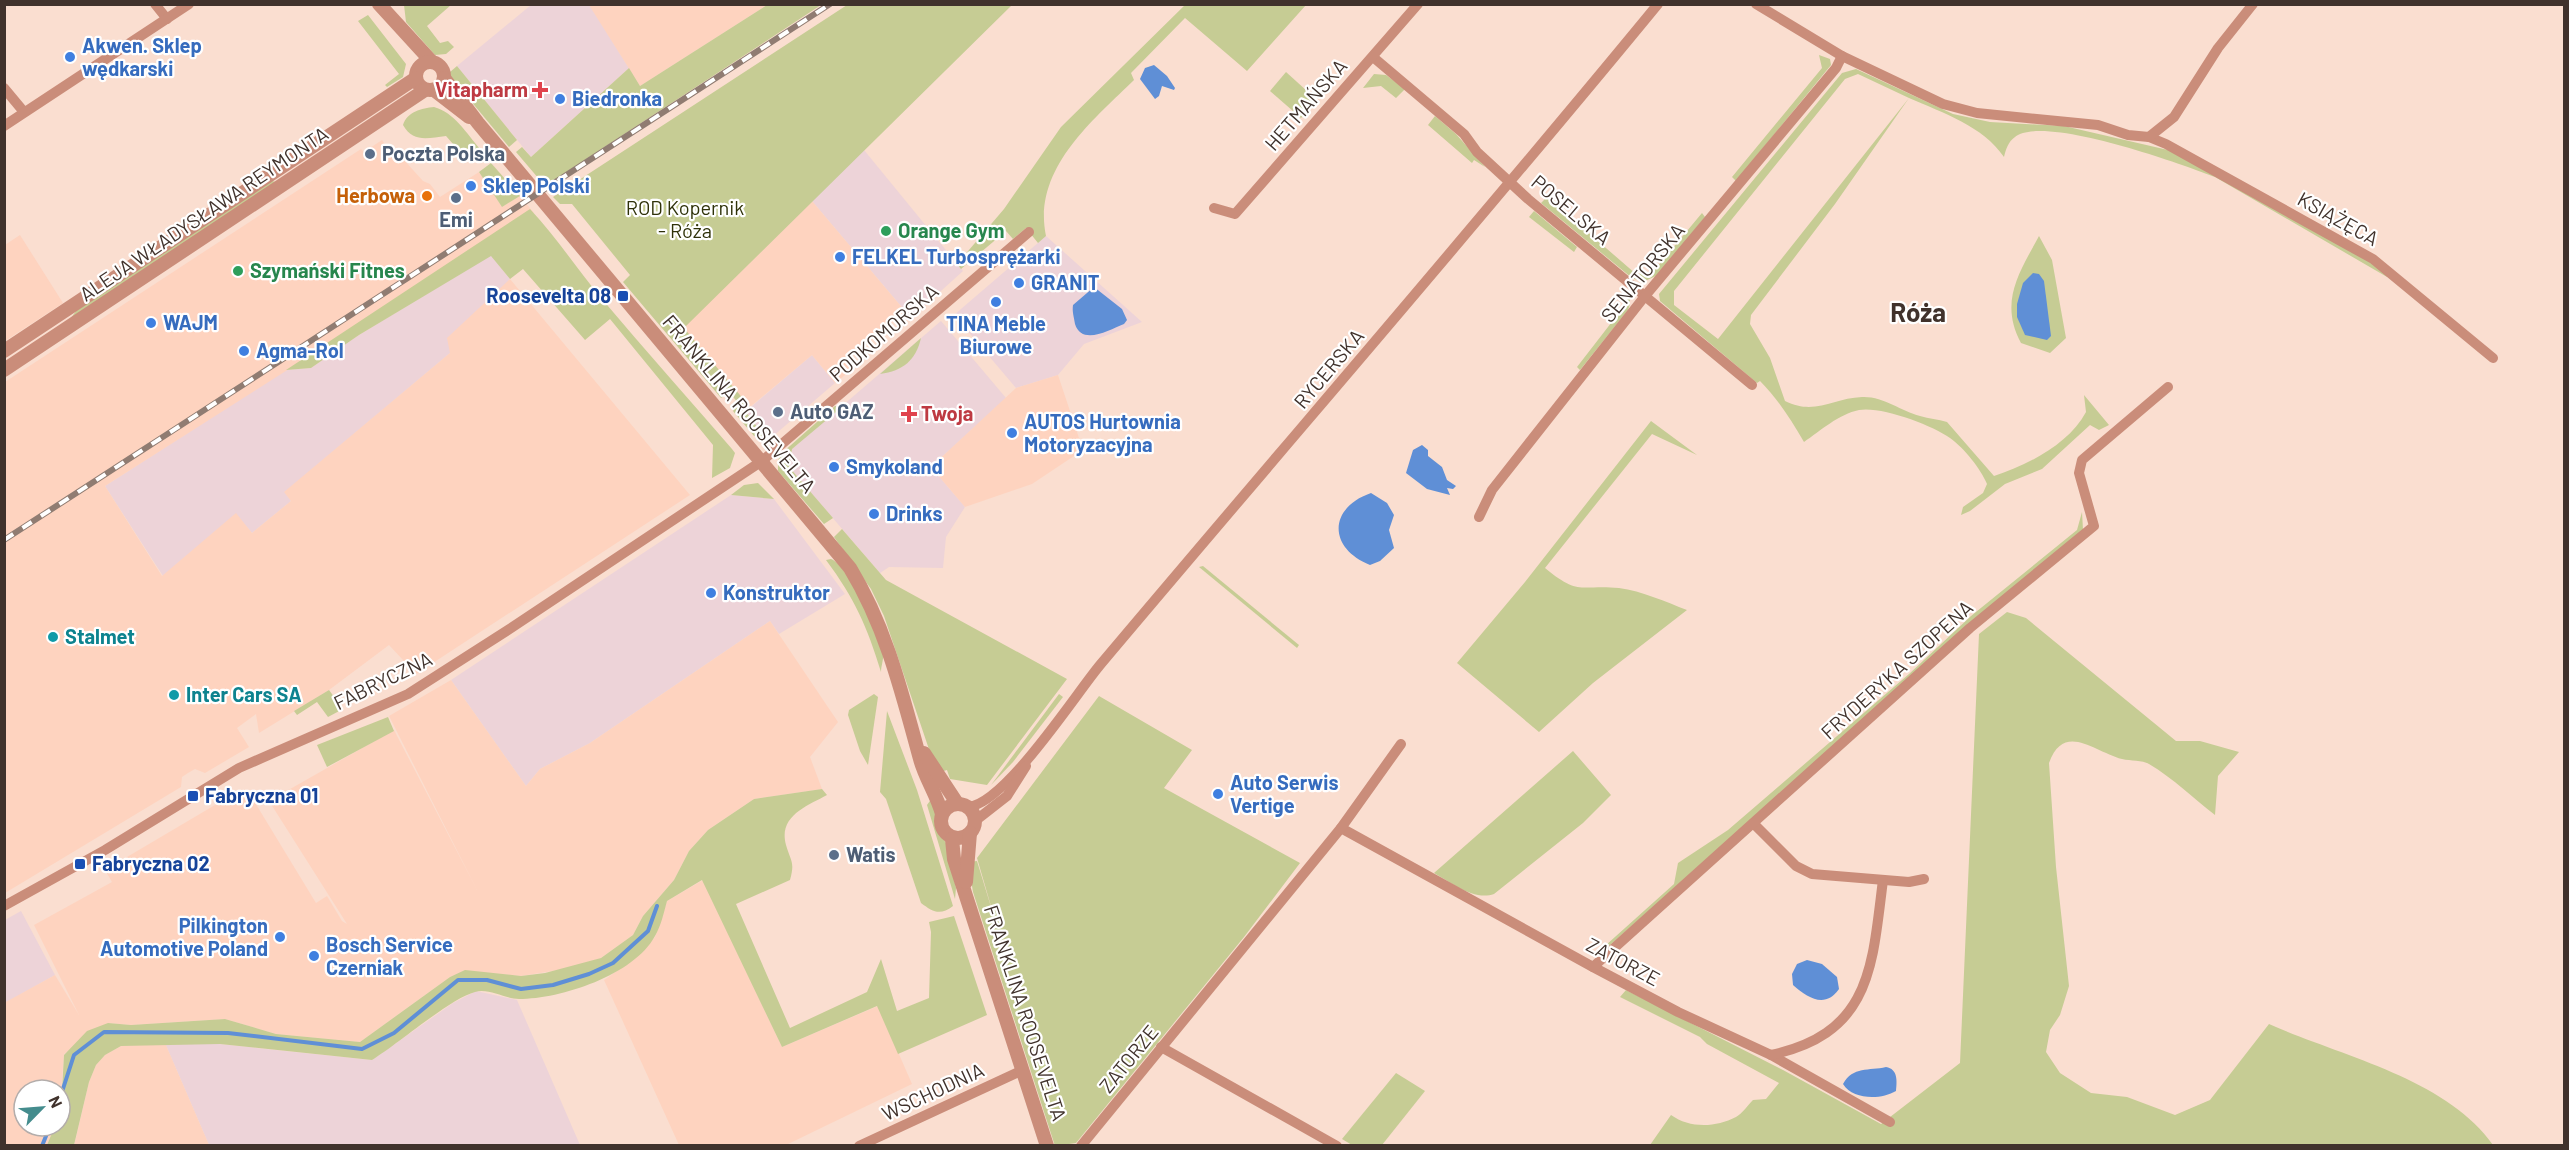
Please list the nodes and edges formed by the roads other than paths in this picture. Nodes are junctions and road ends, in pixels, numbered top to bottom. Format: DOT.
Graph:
graph roads {
  1 [pos="155,4"];
  2 [pos="189,4"];
  3 [pos="1418,4"];
  4 [pos="1658,4"];
  5 [pos="1756,4"];
  6 [pos="2253,4"];
  7 [pos="381,5"];
  8 [pos="167,19"];
  9 [pos="1842,56"];
  10 [pos="1373,57"];
  11 [pos="423,69"];
  12 [pos="444,78"];
  13 [pos="4,88"];
  14 [pos="434,93"];
  15 [pos="406,102"];
  16 [pos="24,112"];
  17 [pos="478,123"];
  18 [pos="4,126"];
  19 [pos="2149,137"];
  20 [pos="1512,182"];
  21 [pos="1214,208"];
  22 [pos="1029,232"];
  23 [pos="1646,296"];
  24 [pos="4,351"];
  25 [pos="2493,358"];
  26 [pos="4,370"];
  27 [pos="1752,385"];
  28 [pos="2168,387"];
  29 [pos="762,461"];
  30 [pos="1479,518"];
  31 [pos="916,741"];
  32 [pos="1401,744"];
  33 [pos="1030,758"];
  34 [pos="963,805"];
  35 [pos="942,814"];
  36 [pos="1754,824"];
  37 [pos="973,827"];
  38 [pos="1341,828"];
  39 [pos="952,839"];
  40 [pos="1883,879"];
  41 [pos="1924,879"];
  42 [pos="966,893"];
  43 [pos="4,906"];
  44 [pos="1593,967"];
  45 [pos="1161,1047"];
  46 [pos="1771,1055"];
  47 [pos="1023,1070"];
  48 [pos="1890,1122"];
  49 [pos="859,1146"];
  50 [pos="1047,1146"];
  51 [pos="1081,1146"];
  52 [pos="1337,1146"];
  1 -- 8 [label="street"];
  2 -- 8 [label="street"];
  3 -- 10 [label="street, HETMAŃSKA"];
  4 -- 20 [label="street, RYCERSKA"];
  5 -- 9 [label="street, KSIĄŻĘCA"];
  6 -- 19 [label="street"];
  7 -- 11 [label="street"];
  8 -- 16 [label="street"];
  9 -- 19 [label="street, KSIĄŻĘCA"];
  9 -- 23 [label="street, SENATORSKA"];
  10 -- 20 [label="street, POSELSKA"];
  10 -- 21 [label="street, HETMAŃSKA"];
  11 -- 12 [label="street, FRANKLINA ROOSEVELTA"];
  11 -- 14 [label="street, FRANKLINA ROOSEVELTA"];
  11 -- 24 [label="street, ALEJA WŁADYSŁAWA REYMONTA"];
  12 -- 14 [label="street, ALEJA WŁADYSŁAWA REYMONTA"];
  12 -- 17 [label="street, FRANKLINA ROOSEVELTA"];
  13 -- 16 [label="street"];
  14 -- 15 [label="street, ALEJA WŁADYSŁAWA REYMONTA"];
  14 -- 15 [label="street"];
  14 -- 17 [label="street, FRANKLINA ROOSEVELTA"];
  15 -- 26 [label="street, ALEJA WŁADYSŁAWA REYMONTA"];
  16 -- 18 [label="street"];
  17 -- 29 [label="street, FRANKLINA ROOSEVELTA"];
  19 -- 25 [label="street, KSIĄŻĘCA"];
  20 -- 23 [label="street, POSELSKA"];
  20 -- 33 [label="street, RYCERSKA"];
  22 -- 29 [label="street, PODKOMORSKA"];
  23 -- 27 [label="street, POSELSKA"];
  23 -- 30 [label="street, SENATORSKA"];
  28 -- 36 [label="street, FRYDERYKA SZOPENA"];
  29 -- 31 [label="street, FRANKLINA ROOSEVELTA"];
  29 -- 43 [label="street, FABRYCZNA"];
  31 -- 34 [label="street, FRANKLINA ROOSEVELTA"];
  31 -- 35 [label="street, FRANKLINA ROOSEVELTA"];
  32 -- 38 [label="street, ZATORZE"];
  33 -- 34 [label="street, RYCERSKA"];
  33 -- 37 [label="street, RYCERSKA"];
  34 -- 35 [label="street"];
  34 -- 37 [label="street, FRANKLINA ROOSEVELTA"];
  35 -- 39 [label="street, FRANKLINA ROOSEVELTA"];
  36 -- 40 [label="street"];
  36 -- 44 [label="street, FRYDERYKA SZOPENA"];
  37 -- 39 [label="street"];
  37 -- 42 [label="street, FRANKLINA ROOSEVELTA"];
  38 -- 44 [label="street, ZATORZE"];
  38 -- 45 [label="street, ZATORZE"];
  39 -- 42 [label="street, FRANKLINA ROOSEVELTA"];
  40 -- 41 [label="street"];
  40 -- 46 [label="street"];
  42 -- 47 [label="street, FRANKLINA ROOSEVELTA"];
  44 -- 46 [label="street, ZATORZE"];
  45 -- 51 [label="street, ZATORZE"];
  45 -- 52 [label="street"];
  46 -- 48 [label="street, ZATORZE"];
  47 -- 49 [label="street, WSCHODNIA"];
  47 -- 50 [label="street, FRANKLINA ROOSEVELTA"];
}
